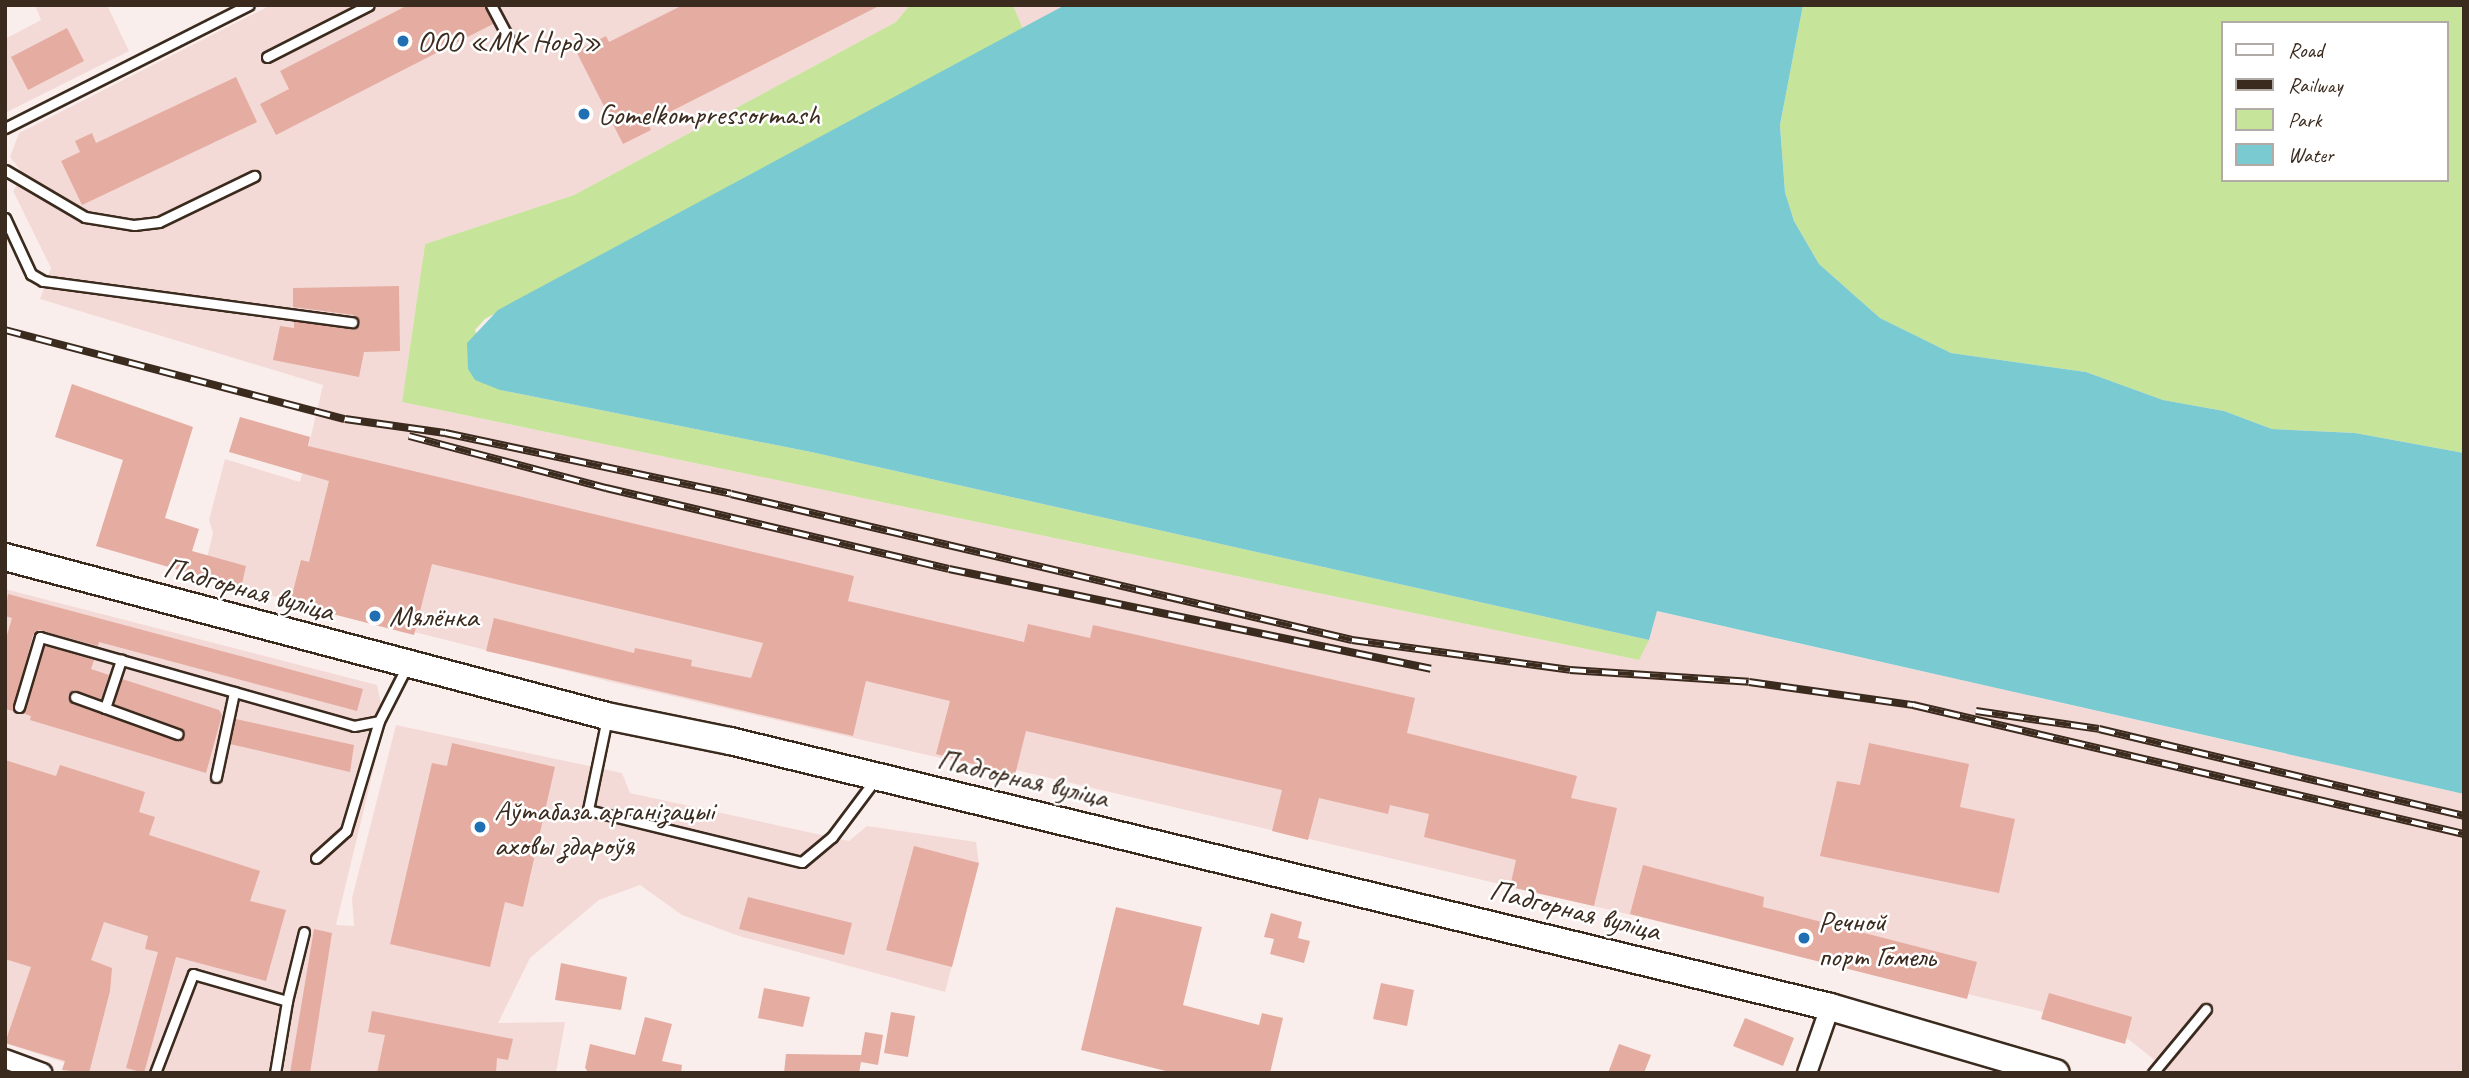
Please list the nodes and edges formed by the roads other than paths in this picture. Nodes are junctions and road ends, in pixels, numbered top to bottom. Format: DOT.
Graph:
graph roads {
  1 [pos="249,5"];
  2 [pos="369,5"];
  3 [pos="491,5"];
  4 [pos="509,40"];
  5 [pos="267,57"];
  6 [pos="5,128"];
  7 [pos="5,170"];
  8 [pos="254,176"];
  9 [pos="5,218"];
  10 [pos="352,323"];
  11 [pos="5,557"];
  12 [pos="121,660"];
  13 [pos="407,666"];
  14 [pos="234,692"];
  15 [pos="75,697"];
  16 [pos="19,707"];
  17 [pos="105,708"];
  18 [pos="607,716"];
  19 [pos="379,721"];
  20 [pos="177,734"];
  21 [pos="216,776"];
  22 [pos="876,779"];
  23 [pos="316,858"];
  24 [pos="304,932"];
  25 [pos="287,1001"];
  26 [pos="1830,1007"];
  27 [pos="2206,1009"];
  28 [pos="5,1059"];
  29 [pos="2024,1067"];
  30 [pos="43,1073"];
  31 [pos="155,1073"];
  32 [pos="275,1073"];
  33 [pos="1807,1073"];
  34 [pos="2056,1073"];
  35 [pos="2153,1073"];
  1 -- 6 [label="lane"];
  2 -- 5 [label="lane"];
  3 -- 4 [label="lane"];
  7 -- 8 [label="lane"];
  9 -- 10 [label="lane"];
  11 -- 13 [label="street, Падгорная вуліца"];
  12 -- 14 [label="lane"];
  12 -- 16 [label="lane"];
  12 -- 17 [label="lane"];
  13 -- 18 [label="street, Падгорная вуліца"];
  13 -- 19 [label="lane"];
  14 -- 19 [label="lane"];
  14 -- 21 [label="lane"];
  15 -- 17 [label="lane"];
  17 -- 20 [label="lane"];
  18 -- 22 [label="street, Падгорная вуліца"];
  18 -- 22 [label="lane"];
  19 -- 23 [label="lane"];
  22 -- 26 [label="street, Падгорная вуліца"];
  24 -- 25 [label="lane"];
  25 -- 31 [label="lane"];
  25 -- 32 [label="lane"];
  26 -- 29 [label="street, Падгорная вуліца"];
  26 -- 33 [label="street"];
  27 -- 35 [label="lane"];
  28 -- 30 [label="street"];
  29 -- 34 [label="street, Падгорная вуліца"];
}
